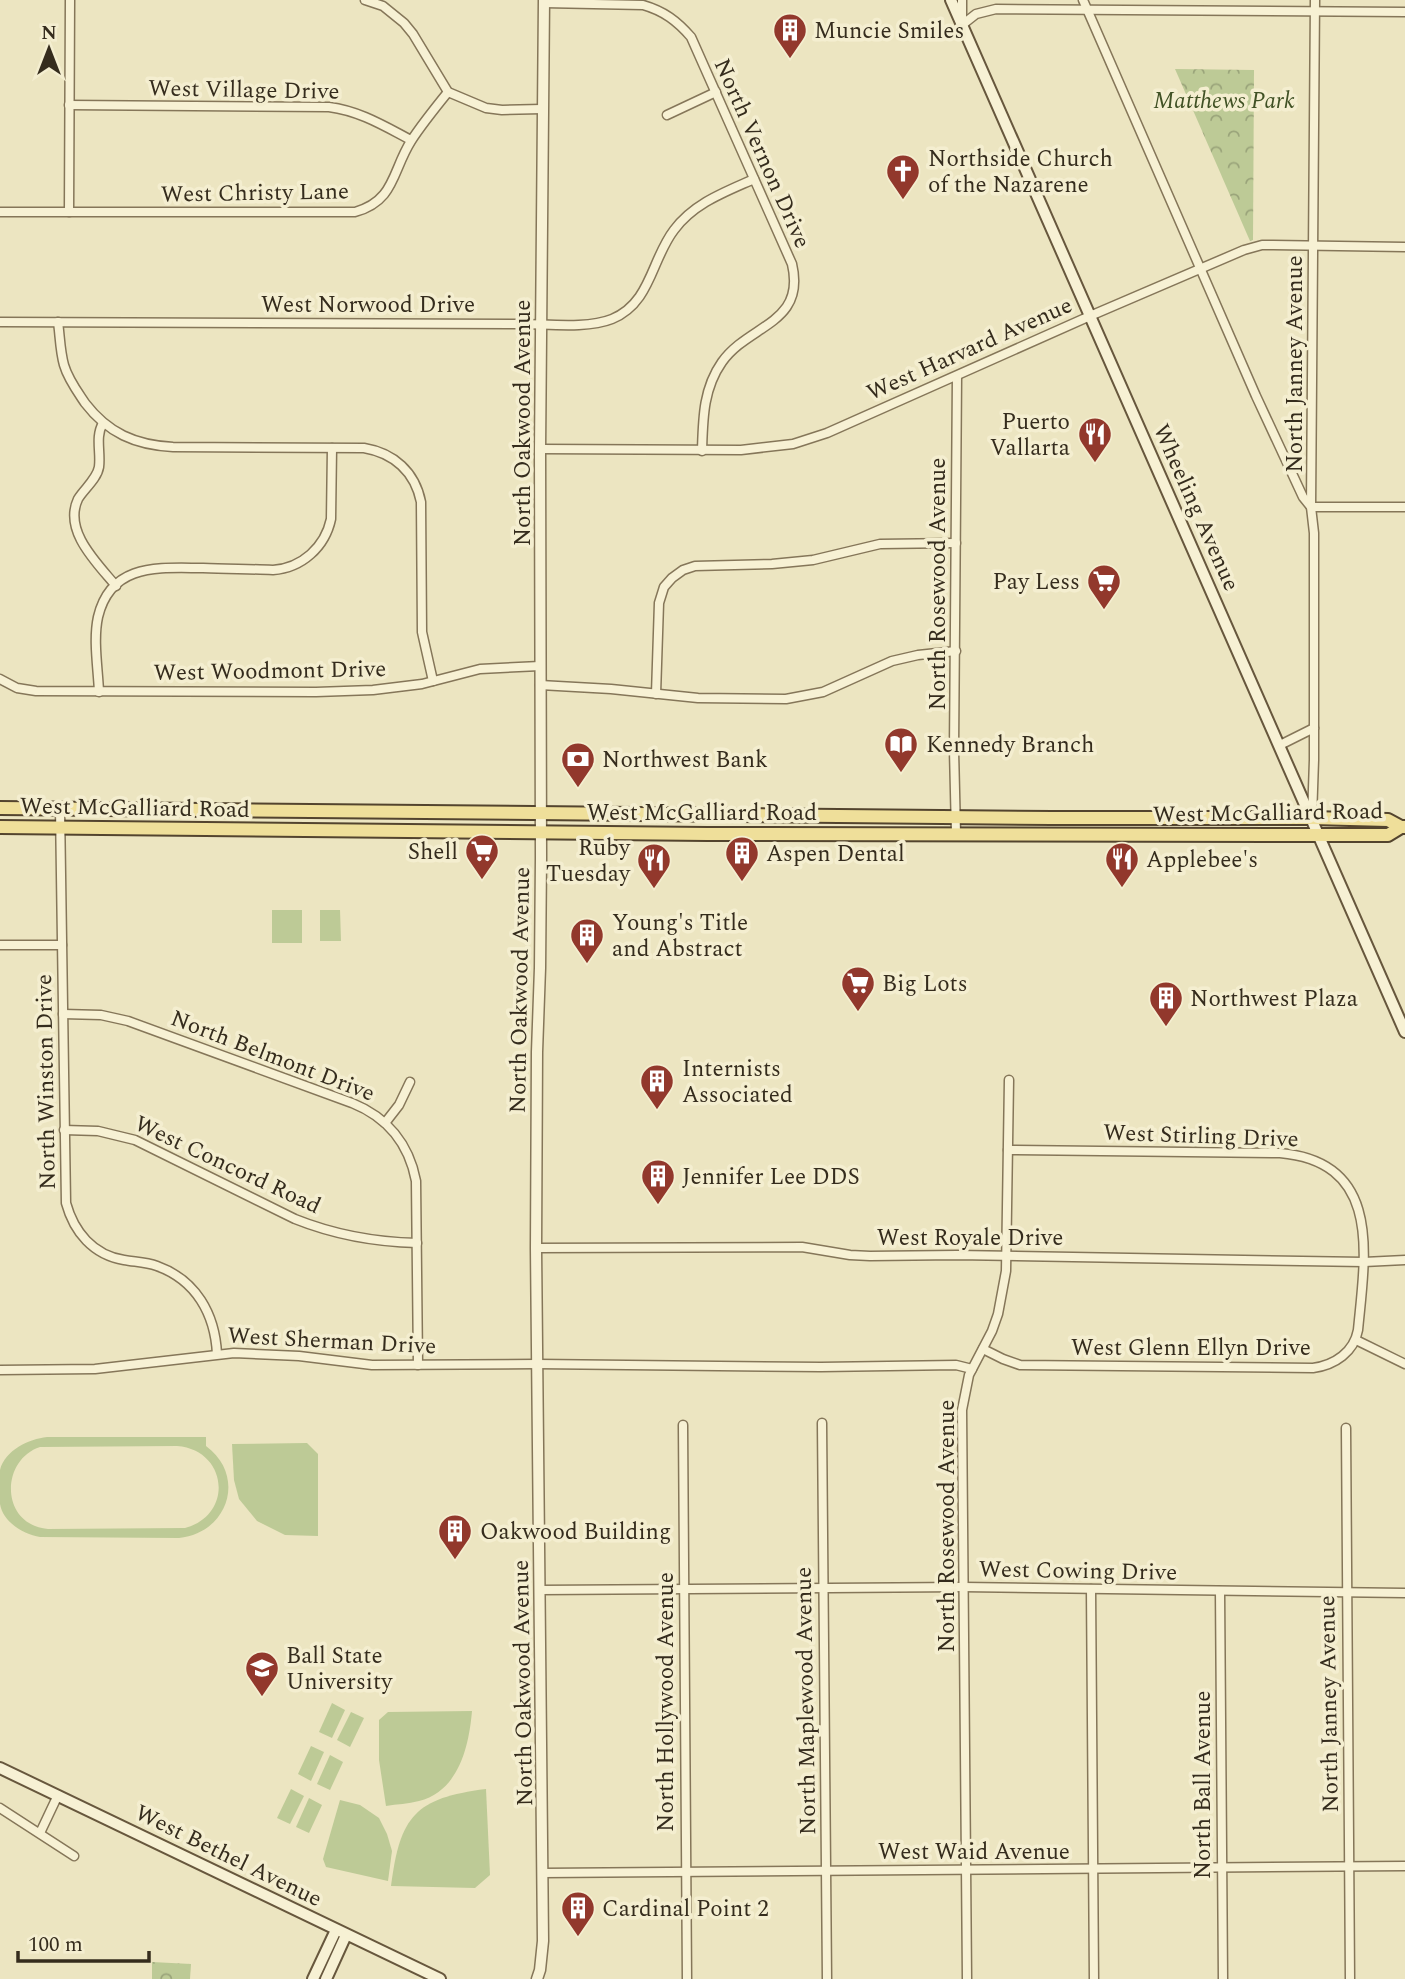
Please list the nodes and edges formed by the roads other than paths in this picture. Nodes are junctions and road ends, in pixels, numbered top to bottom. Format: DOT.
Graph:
graph roads {
  1 [pos="70,0"];
  2 [pos="365,0"];
  3 [pos="951,0"];
  4 [pos="962,0"];
  5 [pos="1083,0"];
  6 [pos="1315,0"];
  7 [pos="544,2"];
  8 [pos="1200,5"];
  9 [pos="1088,9"];
  10 [pos="1315,11"];
  11 [pos="1405,12"];
  12 [pos="962,24"];
  13 [pos="448,92"];
  14 [pos="716,92"];
  15 [pos="69,105"];
  16 [pos="542,109"];
  17 [pos="667,114"];
  18 [pos="411,140"];
  19 [pos="754,179"];
  20 [pos="0,212"];
  21 [pos="69,212"];
  22 [pos="1314,246"];
  23 [pos="1405,247"];
  24 [pos="1200,268"];
  25 [pos="1090,316"];
  26 [pos="0,322"];
  27 [pos="58,322"];
  28 [pos="541,324"];
  29 [pos="957,376"];
  30 [pos="103,423"];
  31 [pos="332,448"];
  32 [pos="540,449"];
  33 [pos="702,451"];
  34 [pos="1311,507"];
  35 [pos="1405,507"];
  36 [pos="956,543"];
  37 [pos="116,586"];
  38 [pos="956,650"];
  39 [pos="540,666"];
  40 [pos="0,679"];
  41 [pos="433,681"];
  42 [pos="540,685"];
  43 [pos="99,692"];
  44 [pos="656,694"];
  45 [pos="1314,728"];
  46 [pos="1280,745"];
  47 [pos="0,808"];
  48 [pos="60,809"];
  49 [pos="541,814"];
  50 [pos="955,817"];
  51 [pos="1312,818"];
  52 [pos="0,827"];
  53 [pos="1403,827"];
  54 [pos="59,828"];
  55 [pos="541,831"];
  56 [pos="956,833"];
  57 [pos="1319,835"];
  58 [pos="0,945"];
  59 [pos="62,945"];
  60 [pos="63,1014"];
  61 [pos="1405,1032"];
  62 [pos="1009,1080"];
  63 [pos="410,1082"];
  64 [pos="385,1123"];
  65 [pos="64,1130"];
  66 [pos="1008,1150"];
  67 [pos="417,1243"];
  68 [pos="536,1248"];
  69 [pos="1006,1256"];
  70 [pos="1405,1260"];
  71 [pos="1364,1262"];
  72 [pos="1356,1340"];
  73 [pos="982,1349"];
  74 [pos="218,1354"];
  75 [pos="537,1364"];
  76 [pos="1405,1364"];
  77 [pos="418,1365"];
  78 [pos="972,1369"];
  79 [pos="0,1370"];
  80 [pos="822,1423"];
  81 [pos="683,1425"];
  82 [pos="1346,1428"];
  83 [pos="963,1587"];
  84 [pos="823,1589"];
  85 [pos="1091,1589"];
  86 [pos="540,1590"];
  87 [pos="683,1590"];
  88 [pos="1220,1591"];
  89 [pos="1346,1592"];
  90 [pos="1405,1593"];
  91 [pos="0,1768"];
  92 [pos="58,1795"];
  93 [pos="0,1808"];
  94 [pos="40,1833"];
  95 [pos="74,1856"];
  96 [pos="1405,1866"];
  97 [pos="1222,1867"];
  98 [pos="1349,1867"];
  99 [pos="826,1870"];
  100 [pos="966,1870"];
  101 [pos="1093,1870"];
  102 [pos="543,1873"];
  103 [pos="686,1873"];
  104 [pos="341,1933"];
  105 [pos="313,1979"];
  106 [pos="326,1979"];
  107 [pos="440,1979"];
  108 [pos="537,1979"];
  109 [pos="687,1979"];
  110 [pos="827,1979"];
  111 [pos="967,1979"];
  112 [pos="1094,1979"];
  113 [pos="1223,1979"];
  114 [pos="1350,1979"];
  1 -- 15 [label="street"];
  2 -- 13 [label="street"];
  3 -- 12 [label="main road, Wheeling Avenue"];
  4 -- 12 [label="street"];
  5 -- 9 [label="street"];
  6 -- 10 [label="street, North Janney Avenue"];
  7 -- 14 [label="street, North Vernon Drive"];
  7 -- 16 [label="street, North Oakwood Avenue"];
  8 -- 9 [label="street"];
  8 -- 10 [label="street"];
  9 -- 12 [label="street"];
  9 -- 24 [label="street"];
  10 -- 11 [label="street"];
  10 -- 22 [label="street, North Janney Avenue"];
  12 -- 25 [label="main road, Wheeling Avenue"];
  13 -- 16 [label="street"];
  13 -- 18 [label="street, West Christy Lane"];
  14 -- 17 [label="street"];
  14 -- 19 [label="street, North Vernon Drive"];
  15 -- 18 [label="street, West Village Drive"];
  15 -- 21 [label="street"];
  16 -- 28 [label="street, North Oakwood Avenue"];
  18 -- 21 [label="street, West Christy Lane"];
  19 -- 28 [label="street, West Norwood Drive"];
  19 -- 33 [label="street, North Vernon Drive"];
  20 -- 21 [label="street, West Christy Lane"];
  22 -- 23 [label="street, West Harvard Avenue"];
  22 -- 24 [label="street, West Harvard Avenue"];
  22 -- 34 [label="street, North Janney Avenue"];
  24 -- 25 [label="street, West Harvard Avenue"];
  24 -- 34 [label="street"];
  25 -- 29 [label="street, West Harvard Avenue"];
  25 -- 46 [label="main road, Wheeling Avenue"];
  26 -- 27 [label="street, West Norwood Drive"];
  27 -- 28 [label="street, West Norwood Drive"];
  27 -- 30 [label="street"];
  28 -- 32 [label="street, North Oakwood Avenue"];
  29 -- 33 [label="street, West Harvard Avenue"];
  29 -- 36 [label="street, North Rosewood Avenue"];
  30 -- 31 [label="street"];
  30 -- 37 [label="street"];
  31 -- 37 [label="street"];
  31 -- 41 [label="street"];
  32 -- 33 [label="street, West Harvard Avenue"];
  32 -- 39 [label="street, North Oakwood Avenue"];
  34 -- 35 [label="street"];
  34 -- 45 [label="street, North Janney Avenue"];
  36 -- 38 [label="street, North Rosewood Avenue"];
  36 -- 44 [label="street"];
  37 -- 43 [label="street"];
  38 -- 44 [label="street"];
  38 -- 50 [label="street, North Rosewood Avenue"];
  39 -- 41 [label="street, West Woodmont Drive"];
  39 -- 42 [label="street, North Oakwood Avenue"];
  40 -- 43 [label="street, West Woodmont Drive"];
  41 -- 43 [label="street, West Woodmont Drive"];
  42 -- 44 [label="street"];
  42 -- 49 [label="street, North Oakwood Avenue"];
  45 -- 46 [label="street"];
  45 -- 51 [label="street, North Janney Avenue"];
  46 -- 51 [label="main road, Wheeling Avenue"];
  47 -- 48 [label="main road, West McGalliard Road"];
  48 -- 49 [label="main road, West McGalliard Road"];
  48 -- 54 [label="street, North Winston Drive"];
  49 -- 50 [label="main road, West McGalliard Road"];
  49 -- 55 [label="street, North Oakwood Avenue"];
  50 -- 51 [label="main road, West McGalliard Road"];
  50 -- 56 [label="street, North Rosewood Avenue"];
  51 -- 53 [label="main road, West McGalliard Road"];
  51 -- 57 [label="main road, Wheeling Avenue"];
  52 -- 54 [label="main road, West McGalliard Road"];
  53 -- 57 [label="main road, West McGalliard Road"];
  54 -- 55 [label="main road, West McGalliard Road"];
  54 -- 59 [label="street, North Winston Drive"];
  55 -- 56 [label="main road, West McGalliard Road"];
  55 -- 68 [label="street, North Oakwood Avenue"];
  56 -- 57 [label="main road, West McGalliard Road"];
  57 -- 61 [label="main road, Wheeling Avenue"];
  58 -- 59 [label="street"];
  59 -- 60 [label="street, North Winston Drive"];
  60 -- 64 [label="street, North Belmont Drive"];
  60 -- 65 [label="street, North Winston Drive"];
  62 -- 66 [label="street, North Rosewood Avenue"];
  63 -- 64 [label="street"];
  64 -- 67 [label="street, North Belmont Drive"];
  65 -- 67 [label="street, West Concord Road"];
  65 -- 74 [label="street, North Winston Drive"];
  66 -- 69 [label="street, North Rosewood Avenue"];
  66 -- 71 [label="street, West Stirling Drive"];
  67 -- 77 [label="street, North Belmont Drive"];
  68 -- 69 [label="street, West Royale Drive"];
  68 -- 75 [label="street, North Oakwood Avenue"];
  69 -- 71 [label="street, West Royale Drive"];
  69 -- 73 [label="street, North Rosewood Avenue"];
  70 -- 71 [label="street, West Royale Drive"];
  71 -- 72 [label="street"];
  72 -- 73 [label="street, West Glenn Ellyn Drive"];
  72 -- 76 [label="street"];
  73 -- 78 [label="street, North Rosewood Avenue"];
  74 -- 77 [label="street, West Sherman Drive"];
  74 -- 79 [label="street, West Sherman Drive"];
  75 -- 77 [label="street, West Sherman Drive"];
  75 -- 78 [label="street"];
  75 -- 86 [label="street, North Oakwood Avenue"];
  78 -- 83 [label="street, North Rosewood Avenue"];
  80 -- 84 [label="street, North Maplewood Avenue"];
  81 -- 87 [label="street, North Hollywood Avenue"];
  82 -- 89 [label="street, North Janney Avenue"];
  83 -- 84 [label="street, West Cowing Drive"];
  83 -- 85 [label="street, West Cowing Drive"];
  83 -- 100 [label="street, North Rosewood Avenue"];
  84 -- 87 [label="street, West Cowing Drive"];
  84 -- 99 [label="street, North Maplewood Avenue"];
  85 -- 88 [label="street, West Cowing Drive"];
  85 -- 101 [label="street"];
  86 -- 87 [label="street, West Cowing Drive"];
  86 -- 102 [label="street, North Oakwood Avenue"];
  87 -- 103 [label="street, North Hollywood Avenue"];
  88 -- 89 [label="street, West Cowing Drive"];
  88 -- 97 [label="street, North Ball Avenue"];
  89 -- 90 [label="street, West Cowing Drive"];
  89 -- 98 [label="street, North Janney Avenue"];
  91 -- 92 [label="main road, West Bethel Avenue"];
  92 -- 94 [label="street"];
  92 -- 104 [label="main road, West Bethel Avenue"];
  93 -- 94 [label="street"];
  94 -- 95 [label="street"];
  96 -- 98 [label="street, West Waid Avenue"];
  97 -- 98 [label="street, West Waid Avenue"];
  97 -- 101 [label="street, West Waid Avenue"];
  97 -- 113 [label="street, North Ball Avenue"];
  98 -- 114 [label="street, North Janney Avenue"];
  99 -- 100 [label="street, West Waid Avenue"];
  99 -- 103 [label="street, West Waid Avenue"];
  99 -- 110 [label="street, North Maplewood Avenue"];
  100 -- 101 [label="street, West Waid Avenue"];
  100 -- 111 [label="street, North Rosewood Avenue"];
  101 -- 112 [label="street"];
  102 -- 103 [label="street, West Waid Avenue"];
  102 -- 108 [label="street, North Oakwood Avenue"];
  103 -- 109 [label="street, North Hollywood Avenue"];
  104 -- 105 [label="main road"];
  104 -- 106 [label="main road"];
  104 -- 107 [label="main road, West Bethel Avenue"];
}
